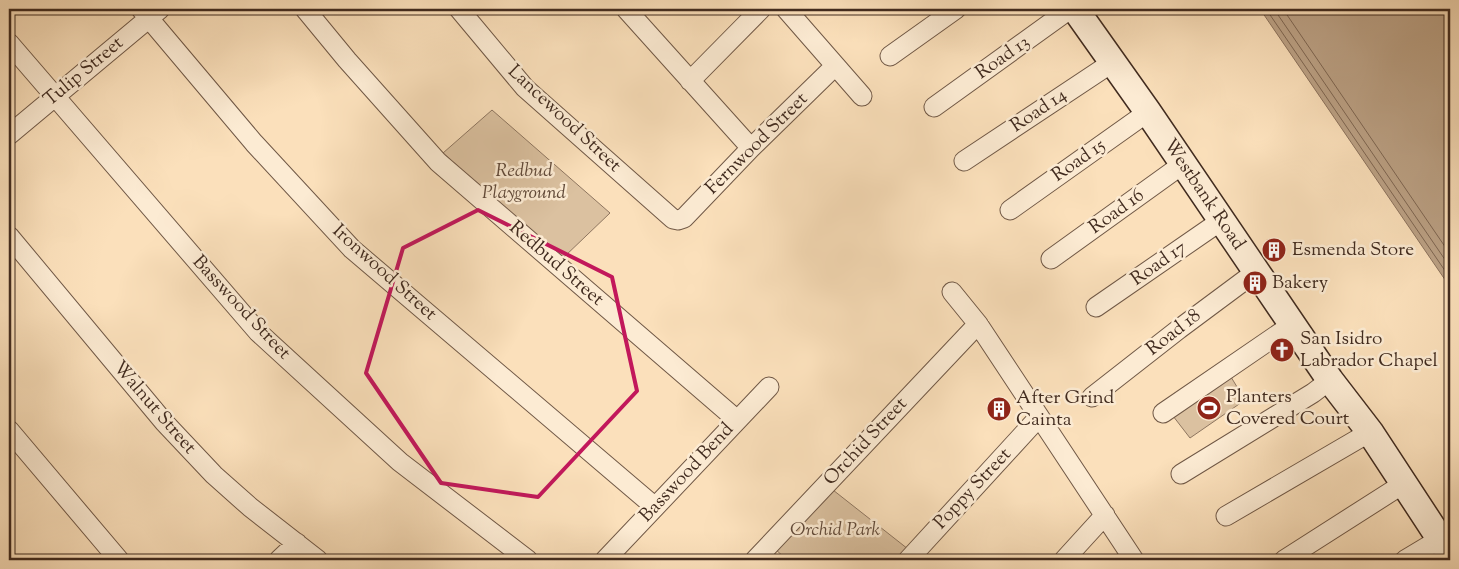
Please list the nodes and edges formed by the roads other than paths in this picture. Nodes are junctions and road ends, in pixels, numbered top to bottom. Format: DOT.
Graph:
graph roads {
  1 [pos="305,9"];
  2 [pos="459,9"];
  3 [pos="626,9"];
  4 [pos="761,9"];
  5 [pos="786,9"];
  6 [pos="956,9"];
  7 [pos="1070,9"];
  8 [pos="1075,9"];
  9 [pos="150,12"];
  10 [pos="9,43"];
  11 [pos="890,56"];
  12 [pos="1113,62"];
  13 [pos="835,66"];
  14 [pos="690,81"];
  15 [pos="862,96"];
  16 [pos="54,97"];
  17 [pos="934,107"];
  18 [pos="1148,112"];
  19 [pos="9,135"];
  20 [pos="751,148"];
  21 [pos="964,162"];
  22 [pos="1183,164"];
  23 [pos="1010,210"];
  24 [pos="678,220"];
  25 [pos="1222,220"];
  26 [pos="9,236"];
  27 [pos="1051,260"];
  28 [pos="1257,271"];
  29 [pos="952,292"];
  30 [pos="1096,307"];
  31 [pos="978,324"];
  32 [pos="1294,324"];
  33 [pos="1330,380"];
  34 [pos="769,387"];
  35 [pos="1092,397"];
  36 [pos="1163,413"];
  37 [pos="1039,417"];
  38 [pos="737,420"];
  39 [pos="9,430"];
  40 [pos="1370,432"];
  41 [pos="1181,474"];
  42 [pos="1395,489"];
  43 [pos="655,507"];
  44 [pos="1106,515"];
  45 [pos="1226,516"];
  46 [pos="297,543"];
  47 [pos="1445,547"];
  48 [pos="118,560"];
  49 [pos="279,560"];
  50 [pos="318,560"];
  51 [pos="528,560"];
  52 [pos="605,560"];
  53 [pos="755,560"];
  54 [pos="908,560"];
  55 [pos="1064,560"];
  56 [pos="1134,560"];
  57 [pos="1284,560"];
  58 [pos="1405,560"];
  1 -- 38 [label="street, Redbud Street"];
  2 -- 24 [label="street, Lancewood Street"];
  3 -- 14 [label="street"];
  4 -- 14 [label="street"];
  5 -- 13 [label="street"];
  6 -- 11 [label="street"];
  7 -- 17 [label="street, Road 13"];
  8 -- 12 [label="street, Westbank Road"];
  9 -- 16 [label="street, Tulip Street"];
  9 -- 43 [label="street, Ironwood Street"];
  10 -- 16 [label="street, Basswood Street"];
  12 -- 18 [label="street, Westbank Road"];
  12 -- 21 [label="street, Road 14"];
  13 -- 15 [label="street"];
  13 -- 20 [label="street, Fernwood Street"];
  14 -- 20 [label="street"];
  16 -- 19 [label="street, Tulip Street"];
  16 -- 51 [label="street, Basswood Street"];
  18 -- 22 [label="street, Westbank Road"];
  18 -- 23 [label="street, Road 15"];
  20 -- 24 [label="street, Fernwood Street"];
  22 -- 25 [label="street, Westbank Road"];
  22 -- 27 [label="street, Road 16"];
  25 -- 28 [label="street, Westbank Road"];
  25 -- 30 [label="street, Road 17"];
  26 -- 46 [label="street, Walnut Street"];
  28 -- 32 [label="street, Westbank Road"];
  28 -- 35 [label="street, Road 18"];
  29 -- 31 [label="street"];
  31 -- 37 [label="street"];
  31 -- 53 [label="street, Orchid Street"];
  32 -- 33 [label="street, Westbank Road"];
  32 -- 36 [label="street"];
  33 -- 40 [label="street, Westbank Road"];
  33 -- 41 [label="street"];
  34 -- 38 [label="street, Basswood Bend"];
  37 -- 44 [label="street"];
  37 -- 54 [label="street, Poppy Street"];
  38 -- 43 [label="street, Basswood Bend"];
  39 -- 48 [label="street"];
  40 -- 42 [label="street, Westbank Road"];
  40 -- 45 [label="street"];
  42 -- 47 [label="street, Westbank Road"];
  42 -- 57 [label="street"];
  43 -- 52 [label="street, Basswood Bend"];
  44 -- 55 [label="street"];
  44 -- 56 [label="street"];
  46 -- 49 [label="street"];
  46 -- 50 [label="street, Walnut Street"];
  47 -- 58 [label="street"];
}
